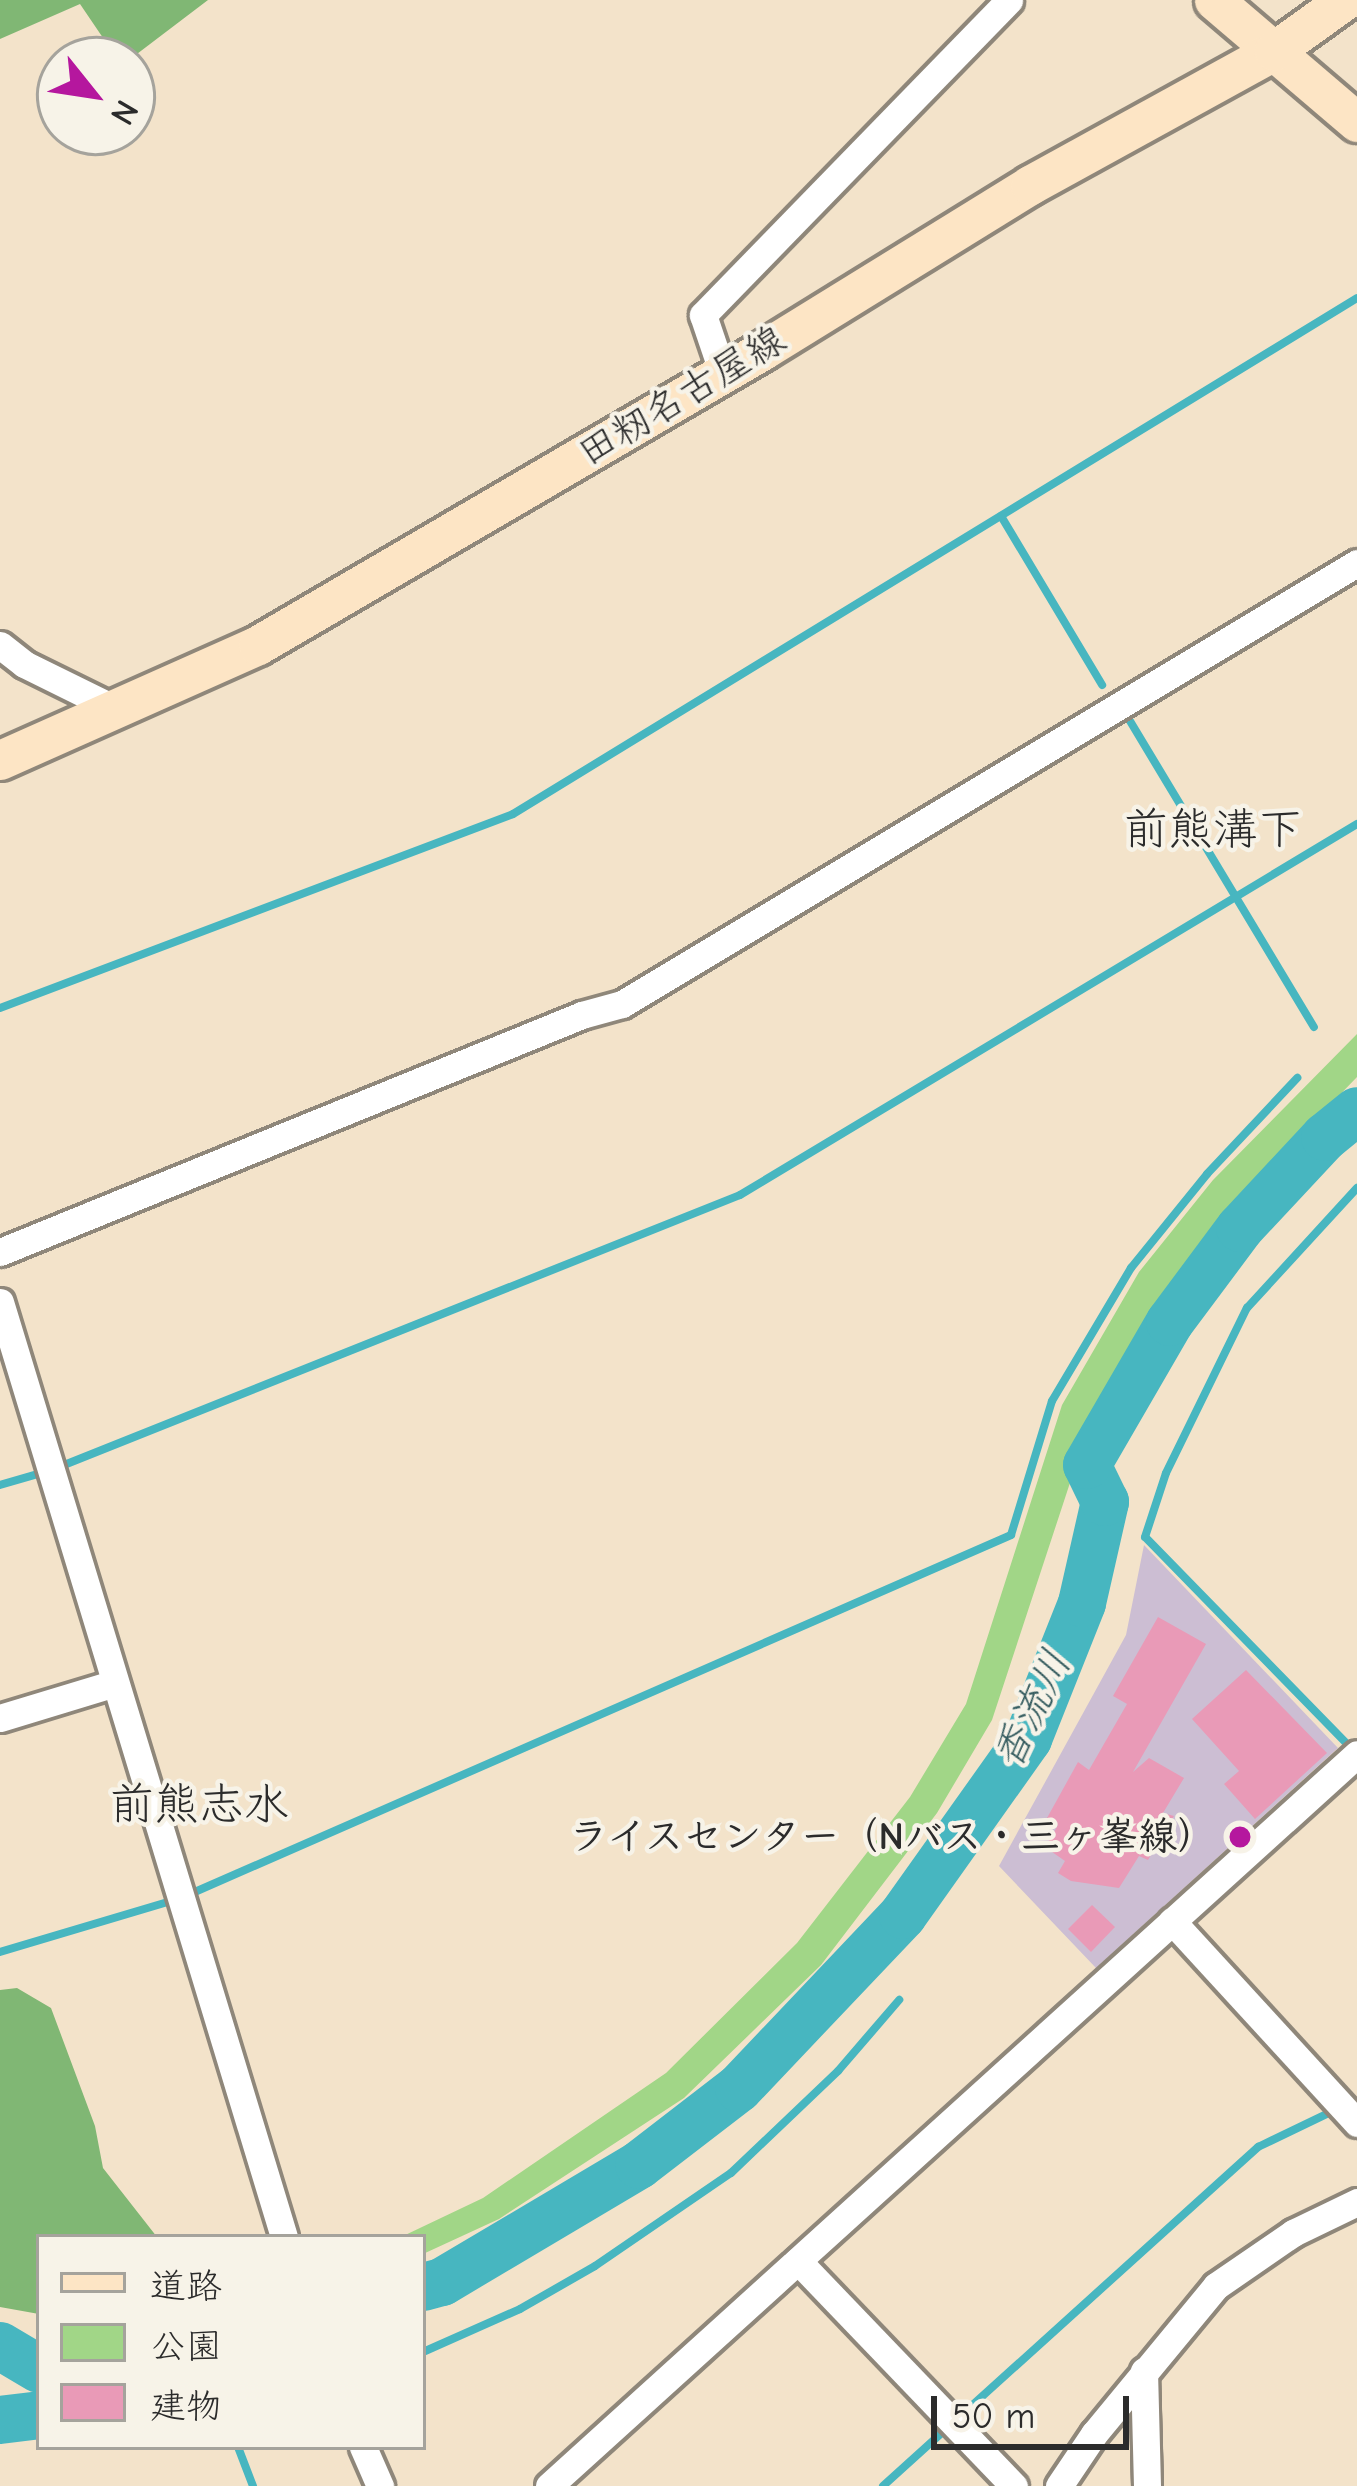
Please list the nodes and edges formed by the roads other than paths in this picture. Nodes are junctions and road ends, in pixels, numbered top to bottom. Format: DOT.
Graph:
graph roads {
  1 [pos="1009,0"];
  2 [pos="1214,0"];
  3 [pos="1345,0"];
  4 [pos="1274,51"];
  5 [pos="1357,122"];
  6 [pos="722,370"];
  7 [pos="1357,563"];
  8 [pos="0,645"];
  9 [pos="119,710"];
  10 [pos="0,760"];
  11 [pos="0,1252"];
  12 [pos="0,1302"];
  13 [pos="116,1683"];
  14 [pos="0,1718"];
  15 [pos="1357,1754"];
  16 [pos="1172,1922"];
  17 [pos="1357,2122"];
  18 [pos="1357,2202"];
  19 [pos="283,2234"];
  20 [pos="799,2261"];
  21 [pos="1144,2371"];
  22 [pos="364,2450"];
  23 [pos="380,2486"];
  24 [pos="549,2486"];
  25 [pos="1014,2486"];
  26 [pos="1059,2486"];
  27 [pos="1147,2486"];
  1 -- 6 [label="street"];
  2 -- 4 [label="main road"];
  3 -- 4 [label="main road, 田籾名古屋線"];
  4 -- 5 [label="main road"];
  4 -- 6 [label="main road, 田籾名古屋線"];
  6 -- 9 [label="main road, 田籾名古屋線"];
  7 -- 11 [label="street"];
  8 -- 9 [label="street"];
  9 -- 10 [label="main road, 田籾名古屋線"];
  12 -- 13 [label="street"];
  13 -- 14 [label="street"];
  13 -- 19 [label="street"];
  15 -- 16 [label="street"];
  16 -- 17 [label="street"];
  16 -- 20 [label="street"];
  18 -- 21 [label="street"];
  20 -- 24 [label="street"];
  20 -- 25 [label="street"];
  21 -- 26 [label="street"];
  21 -- 27 [label="street"];
  22 -- 23 [label="street"];
}
